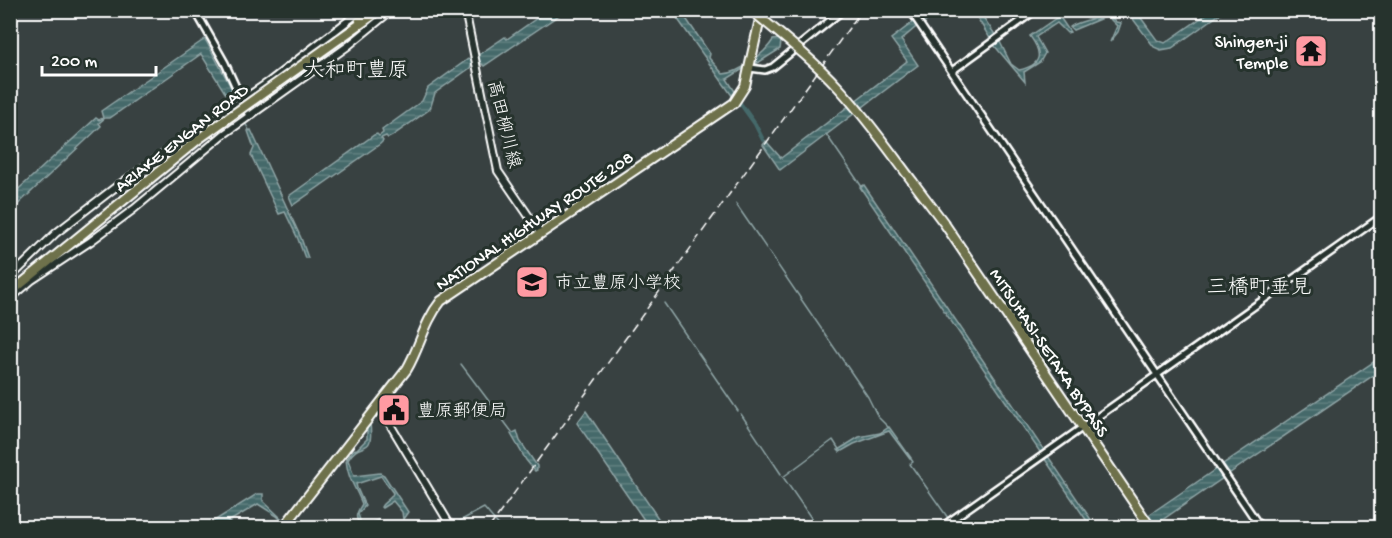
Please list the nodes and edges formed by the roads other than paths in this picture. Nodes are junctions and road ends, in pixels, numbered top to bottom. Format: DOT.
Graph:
graph roads {
  1 [pos="195,10"];
  2 [pos="362,10"];
  3 [pos="372,10"];
  4 [pos="380,10"];
  5 [pos="392,10"];
  6 [pos="465,10"];
  7 [pos="751,10"];
  8 [pos="762,10"];
  9 [pos="843,10"];
  10 [pos="910,10"];
  11 [pos="1036,10"];
  12 [pos="339,39"];
  13 [pos="750,68"];
  14 [pos="952,71"];
  15 [pos="243,100"];
  16 [pos="249,116"];
  17 [pos="194,137"];
  18 [pos="1382,216"];
  19 [pos="542,234"];
  20 [pos="10,278"];
  21 [pos="10,293"];
  22 [pos="10,299"];
  23 [pos="1156,373"];
  24 [pos="379,406"];
  25 [pos="1081,427"];
  26 [pos="285,525"];
  27 [pos="452,528"];
  28 [pos="940,528"];
  29 [pos="1149,528"];
  30 [pos="1261,528"];
  1 -- 15 [label="street"];
  2 -- 15 [label="main road"];
  3 -- 12 [label="highway"];
  4 -- 12 [label="highway"];
  5 -- 16 [label="main road"];
  6 -- 19 [label="main road, 高田柳川線"];
  7 -- 25 [label="highway, MITSUHASI-SETAKA BYPASS, bridge"];
  8 -- 13 [label="highway, NATIONAL HIGHWAY ROUTE 208"];
  9 -- 13 [label="street"];
  10 -- 14 [label="street"];
  11 -- 14 [label="street"];
  12 -- 17 [label="highway, ARIAKE ENGAN ROAD, bridge"];
  13 -- 19 [label="highway, NATIONAL HIGHWAY ROUTE 208"];
  14 -- 23 [label="street"];
  15 -- 16 [label="street"];
  15 -- 17 [label="main road"];
  16 -- 22 [label="main road"];
  17 -- 20 [label="main road"];
  17 -- 21 [label="highway, ARIAKE ENGAN ROAD"];
  18 -- 23 [label="street"];
  19 -- 24 [label="highway, NATIONAL HIGHWAY ROUTE 208"];
  23 -- 25 [label="street"];
  23 -- 30 [label="street"];
  24 -- 26 [label="highway, NATIONAL HIGHWAY ROUTE 208"];
  24 -- 27 [label="main road"];
  25 -- 28 [label="street"];
  25 -- 29 [label="highway, MITSUHASI-SETAKA BYPASS"];
}
